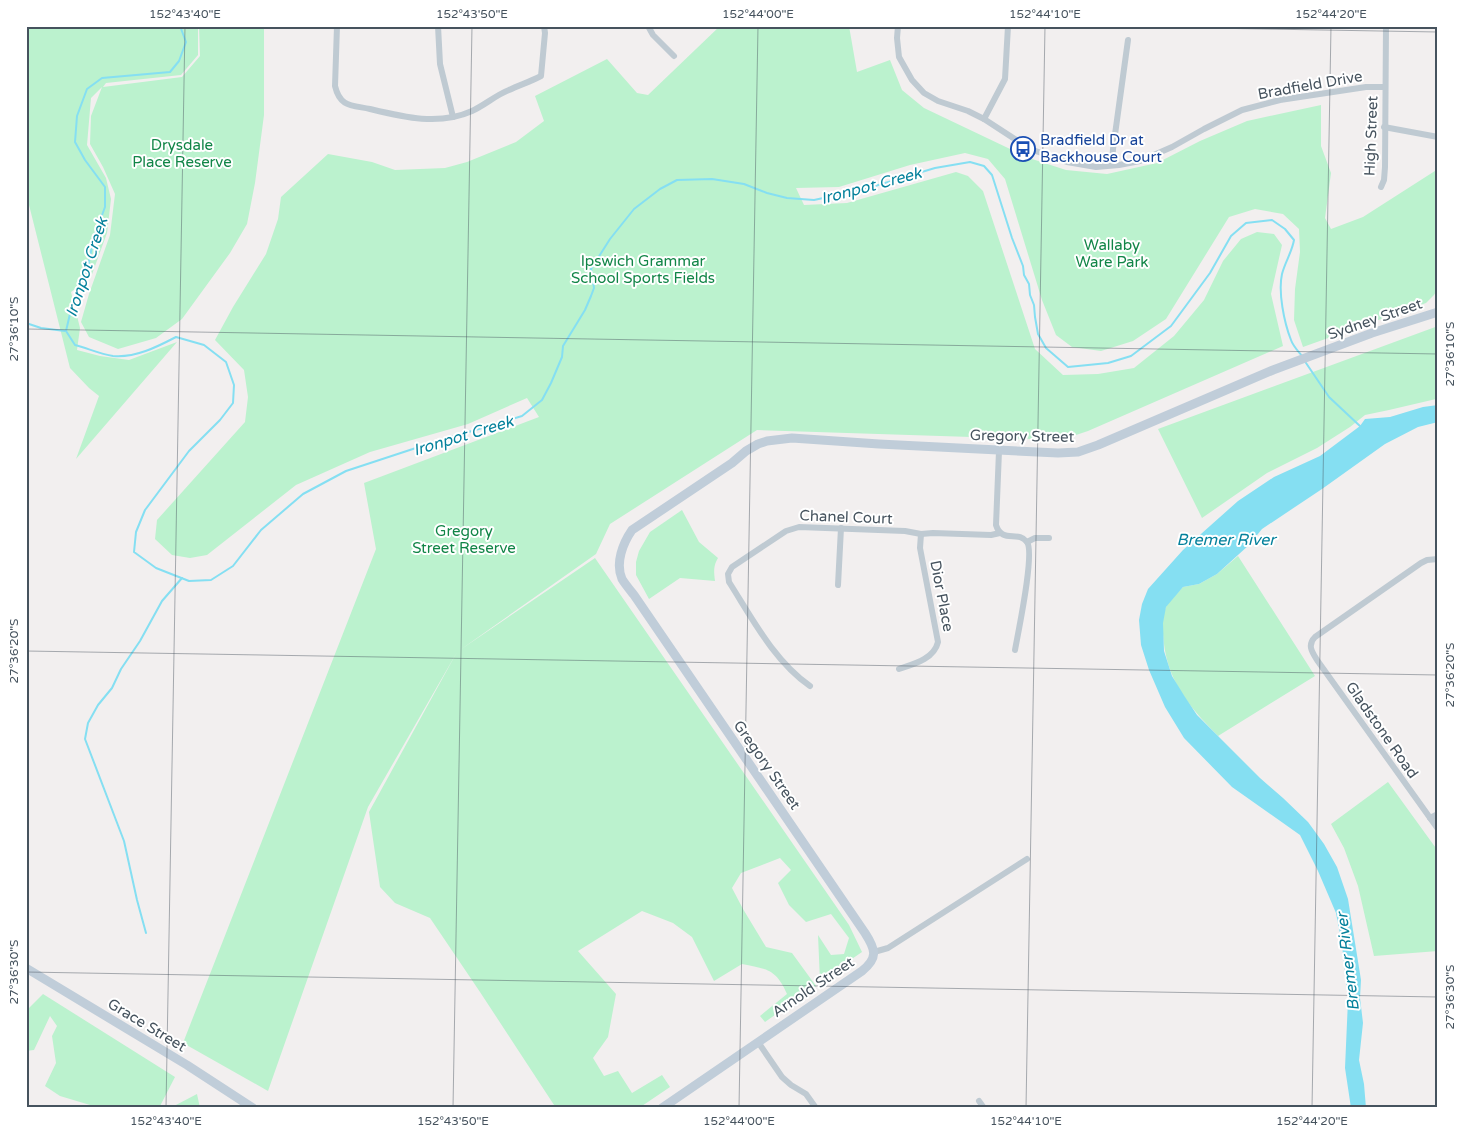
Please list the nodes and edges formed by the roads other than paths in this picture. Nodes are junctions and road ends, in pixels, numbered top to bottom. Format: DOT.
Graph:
graph roads {
  1 [pos="337,26"];
  2 [pos="438,26"];
  3 [pos="544,26"];
  4 [pos="648,26"];
  5 [pos="898,26"];
  6 [pos="1008,26"];
  7 [pos="1386,26"];
  8 [pos="1128,40"];
  9 [pos="674,56"];
  10 [pos="1385,87"];
  11 [pos="453,117"];
  12 [pos="984,119"];
  13 [pos="1384,127"];
  14 [pos="1438,137"];
  15 [pos="1112,165"];
  16 [pos="1381,187"];
  17 [pos="1438,312"];
  18 [pos="1322,352"];
  19 [pos="999,451"];
  20 [pos="841,528"];
  21 [pos="1000,533"];
  22 [pos="921,534"];
  23 [pos="1049,538"];
  24 [pos="1027,542"];
  25 [pos="1438,559"];
  26 [pos="838,585"];
  27 [pos="1015,650"];
  28 [pos="899,669"];
  29 [pos="810,686"];
  30 [pos="1438,814"];
  31 [pos="1430,818"];
  32 [pos="1438,829"];
  33 [pos="1027,859"];
  34 [pos="874,952"];
  35 [pos="26,968"];
  36 [pos="758,1042"];
  37 [pos="980,1101"];
  38 [pos="253,1108"];
  39 [pos="662,1108"];
  40 [pos="816,1108"];
  41 [pos="984,1108"];
  1 -- 11 [label="street"];
  2 -- 11 [label="street"];
  3 -- 11 [label="street"];
  4 -- 9 [label="street"];
  5 -- 12 [label="street, Bradfield Drive"];
  6 -- 12 [label="street"];
  7 -- 10 [label="street, High Street"];
  8 -- 15 [label="street"];
  10 -- 13 [label="street, High Street"];
  10 -- 15 [label="street, Bradfield Drive"];
  12 -- 15 [label="street, Bradfield Drive"];
  13 -- 14 [label="street"];
  13 -- 16 [label="street, High Street"];
  17 -- 18 [label="main road, Sydney Street"];
  18 -- 19 [label="main road, Gregory Street"];
  19 -- 21 [label="street"];
  19 -- 34 [label="main road, Gregory Street"];
  20 -- 22 [label="street, Chanel Court"];
  20 -- 26 [label="street"];
  20 -- 29 [label="street, Chanel Court"];
  21 -- 22 [label="street, Chanel Court"];
  21 -- 24 [label="street"];
  22 -- 28 [label="street, Dior Place"];
  23 -- 24 [label="street"];
  24 -- 27 [label="street"];
  25 -- 31 [label="street, Gladstone Road"];
  30 -- 31 [label="street"];
  31 -- 32 [label="street, Gladstone Road"];
  33 -- 34 [label="street"];
  34 -- 36 [label="main road, Arnold Street"];
  35 -- 38 [label="main road, Grace Street"];
  36 -- 39 [label="main road, Arnold Street"];
  36 -- 40 [label="street"];
  37 -- 41 [label="street"];
}
